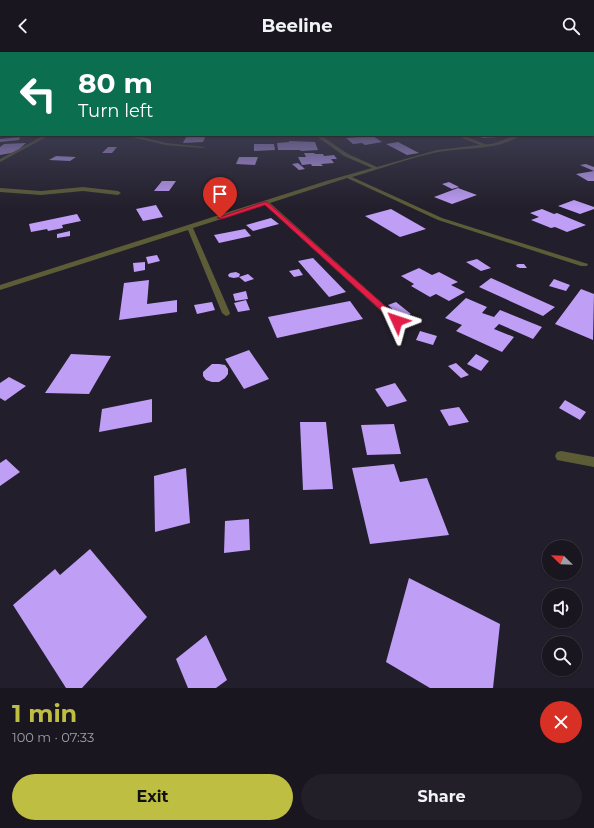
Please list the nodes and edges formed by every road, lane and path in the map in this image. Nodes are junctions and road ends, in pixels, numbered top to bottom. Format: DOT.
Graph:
graph roads {
  1 [pos="23,149"];
  2 [pos="337,149"];
  3 [pos="456,149"];
  4 [pos="0,161"];
  5 [pos="376,168"];
  6 [pos="347,176"];
  7 [pos="0,190"];
  8 [pos="118,193"];
  9 [pos="266,203"];
  10 [pos="190,228"];
  11 [pos="584,264"];
  12 [pos="0,288"];
  13 [pos="226,314"];
  14 [pos="397,321"];
  15 [pos="561,456"];
  16 [pos="594,462"];
  1 -- 4 [label="street"];
  2 -- 5 [label="street"];
  3 -- 5 [label="street"];
  5 -- 6 [label="street"];
  6 -- 9 [label="street"];
  6 -- 11 [label="street"];
  7 -- 8 [label="street"];
  9 -- 10 [label="street"];
  9 -- 14 [label="street"];
  10 -- 12 [label="street"];
  10 -- 13 [label="street"];
  15 -- 16 [label="street"];
}
